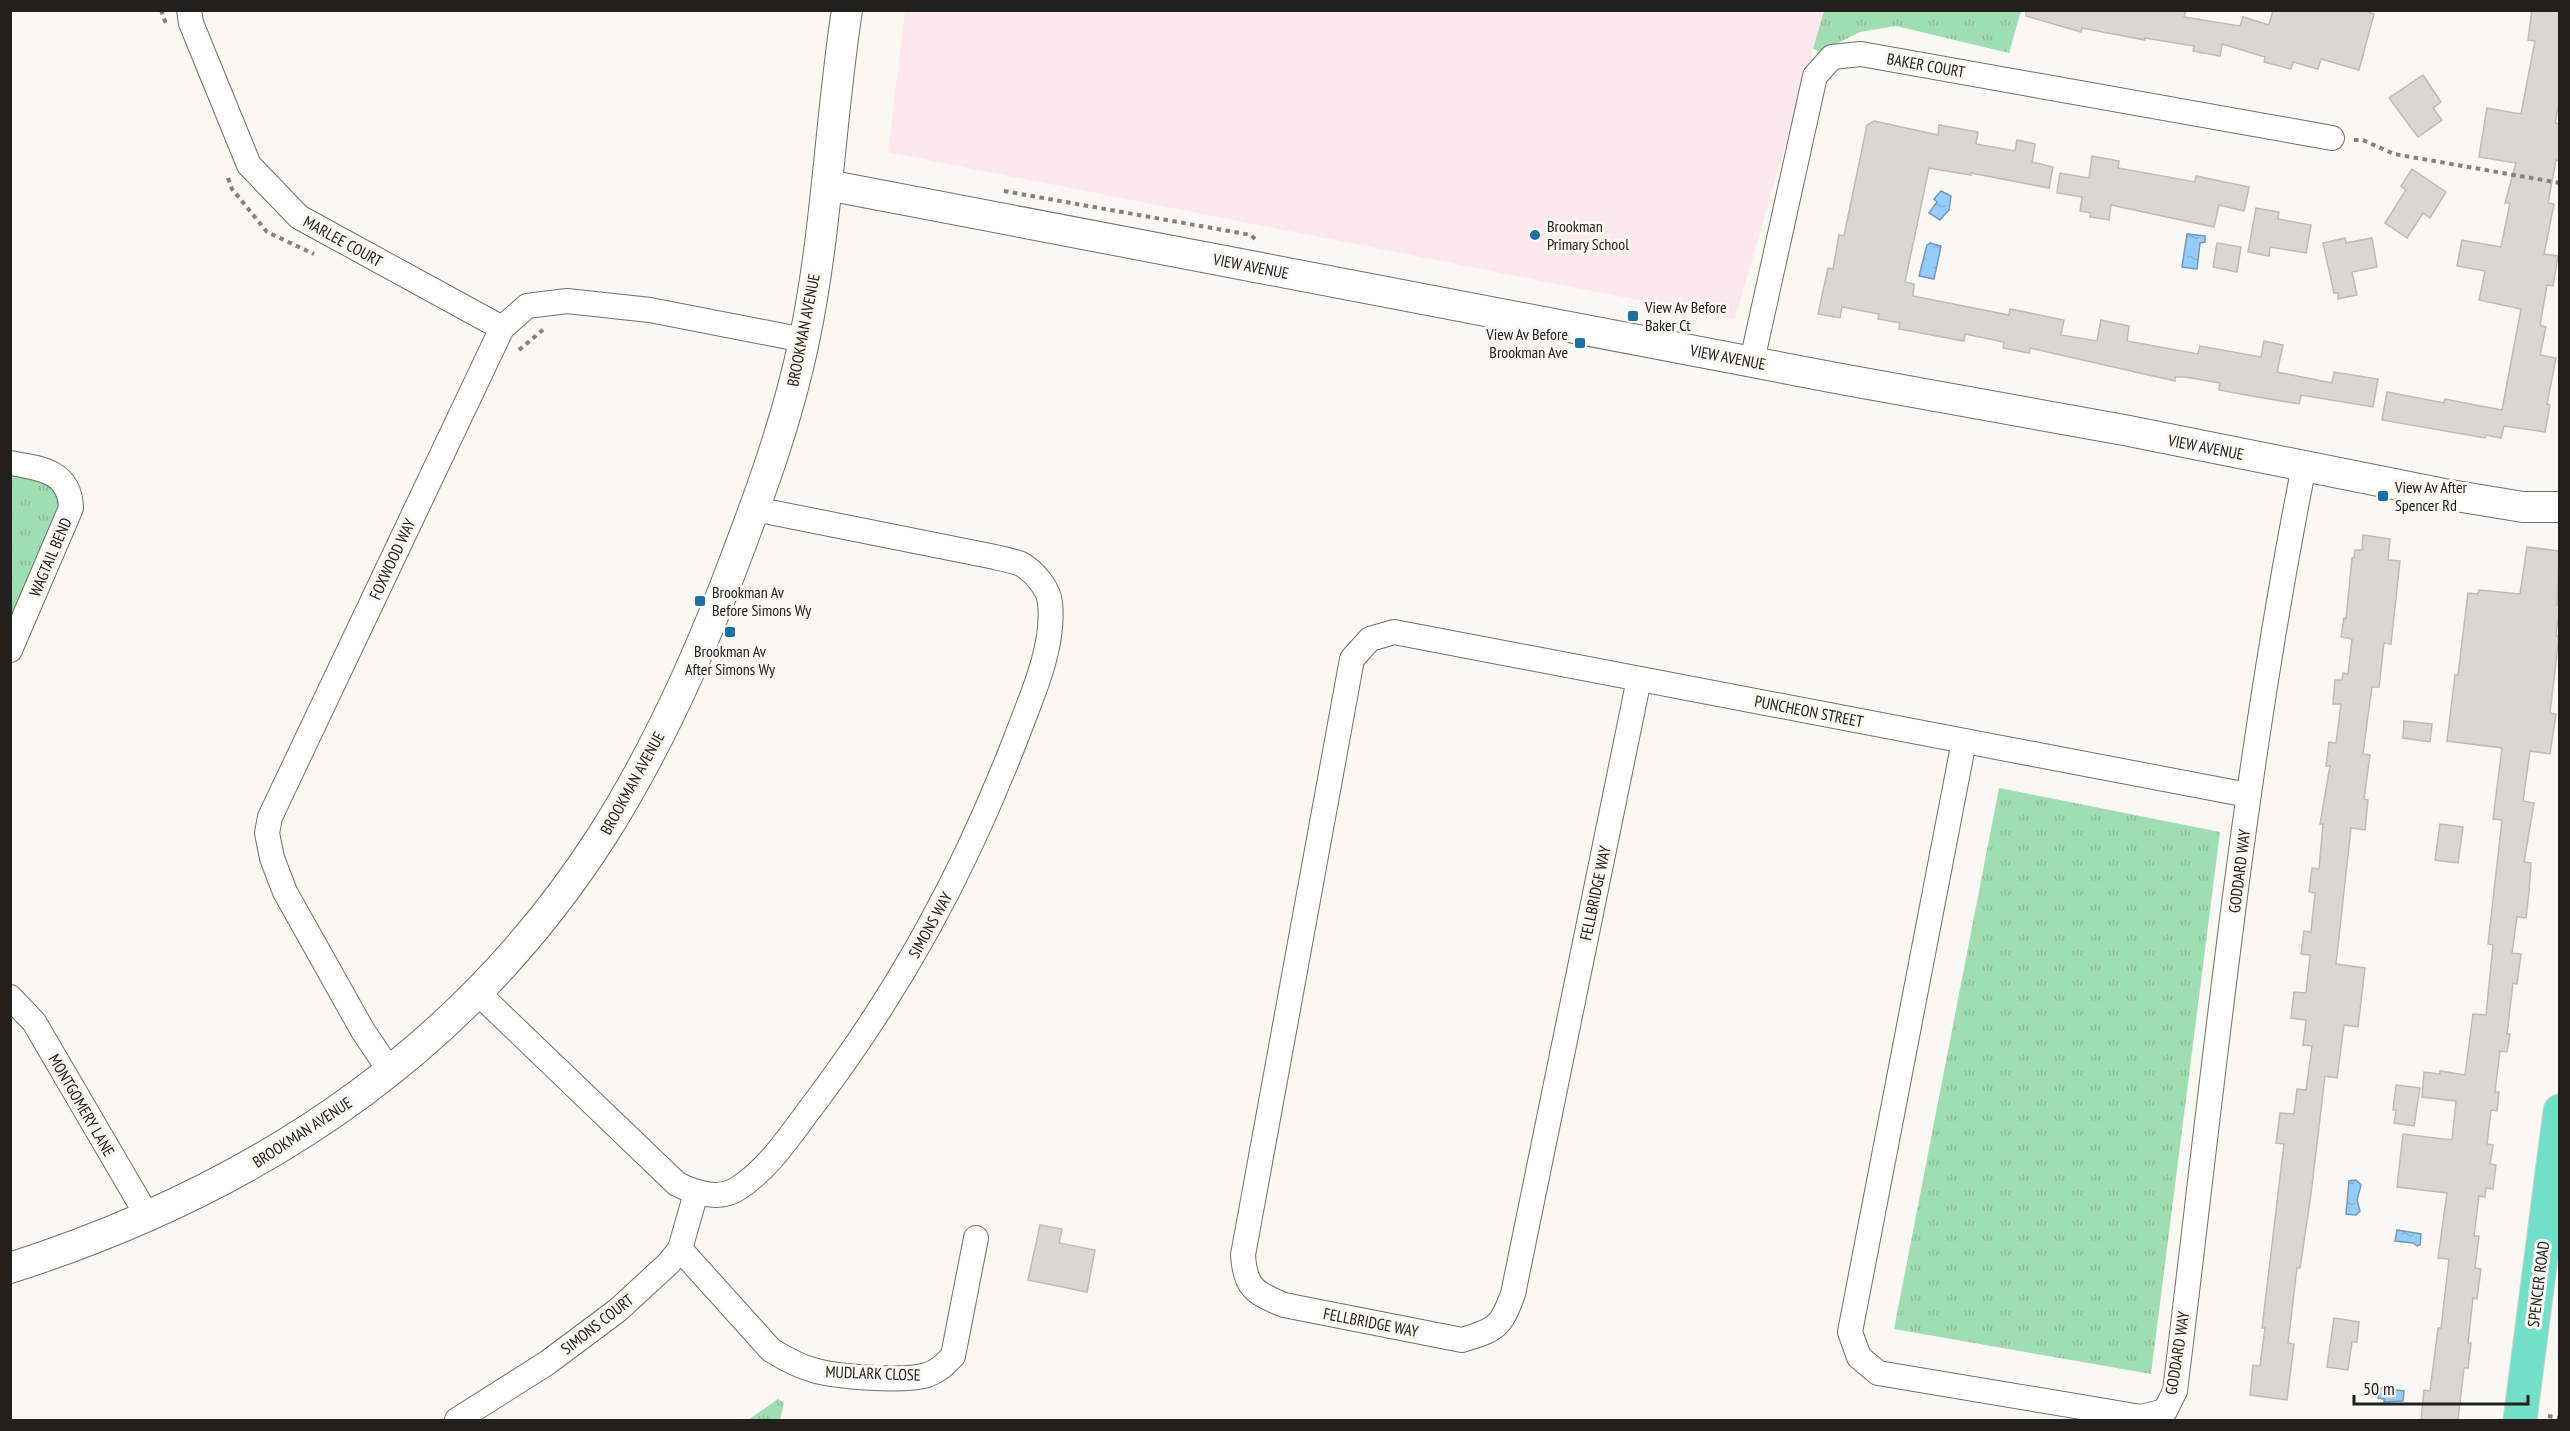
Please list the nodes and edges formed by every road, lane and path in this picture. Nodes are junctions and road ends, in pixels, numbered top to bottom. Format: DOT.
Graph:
graph roads {
  1 [pos="189,10"];
  2 [pos="847,10"];
  3 [pos="2332,138"];
  4 [pos="2559,183"];
  5 [pos="827,185"];
  6 [pos="502,328"];
  7 [pos="804,340"];
  8 [pos="1752,361"];
  9 [pos="10,464"];
  10 [pos="2304,466"];
  11 [pos="2523,507"];
  12 [pos="2559,507"];
  13 [pos="755,509"];
  14 [pos="2559,524"];
  15 [pos="1370,639"];
  16 [pos="10,650"];
  17 [pos="1639,679"];
  18 [pos="1964,741"];
  19 [pos="2248,795"];
  20 [pos="478,993"];
  21 [pos="10,997"];
  22 [pos="390,1071"];
  23 [pos="2559,1111"];
  24 [pos="696,1193"];
  25 [pos="148,1217"];
  26 [pos="976,1238"];
  27 [pos="680,1249"];
  28 [pos="10,1268"];
  29 [pos="457,1420"];
  30 [pos="2520,1420"];
  1 -- 6 [label="street, MARLEE COURT"];
  2 -- 5 [label="street, BROOKMAN AVENUE"];
  3 -- 4 [label="path"];
  3 -- 8 [label="street, BAKER COURT"];
  5 -- 7 [label="street, BROOKMAN AVENUE"];
  5 -- 8 [label="street, VIEW AVENUE"];
  6 -- 7 [label="street, FOXWOOD WAY"];
  6 -- 22 [label="street, FOXWOOD WAY"];
  7 -- 13 [label="street, BROOKMAN AVENUE"];
  8 -- 10 [label="street, VIEW AVENUE"];
  9 -- 16 [label="street, WAGTAIL BEND"];
  10 -- 11 [label="street, VIEW AVENUE"];
  10 -- 19 [label="street, GODDARD WAY"];
  11 -- 12 [label="street, VIEW AVENUE"];
  11 -- 14 [label="street, VIEW AVENUE"];
  13 -- 20 [label="street, BROOKMAN AVENUE"];
  13 -- 24 [label="street, SIMONS WAY"];
  15 -- 17 [label="street, PUNCHEON STREET"];
  15 -- 17 [label="street, FELLBRIDGE WAY"];
  17 -- 18 [label="street, PUNCHEON STREET"];
  18 -- 19 [label="street, PUNCHEON STREET"];
  18 -- 19 [label="street, GODDARD WAY"];
  20 -- 22 [label="street, BROOKMAN AVENUE"];
  20 -- 24 [label="street"];
  21 -- 25 [label="street, MONTGOMERY LANE"];
  22 -- 25 [label="street, BROOKMAN AVENUE"];
  23 -- 30 [label="main road, SPENCER ROAD"];
  24 -- 27 [label="street, SIMONS COURT"];
  25 -- 28 [label="street, BROOKMAN AVENUE"];
  26 -- 27 [label="street, MUDLARK CLOSE"];
  27 -- 29 [label="street, SIMONS COURT"];
}
